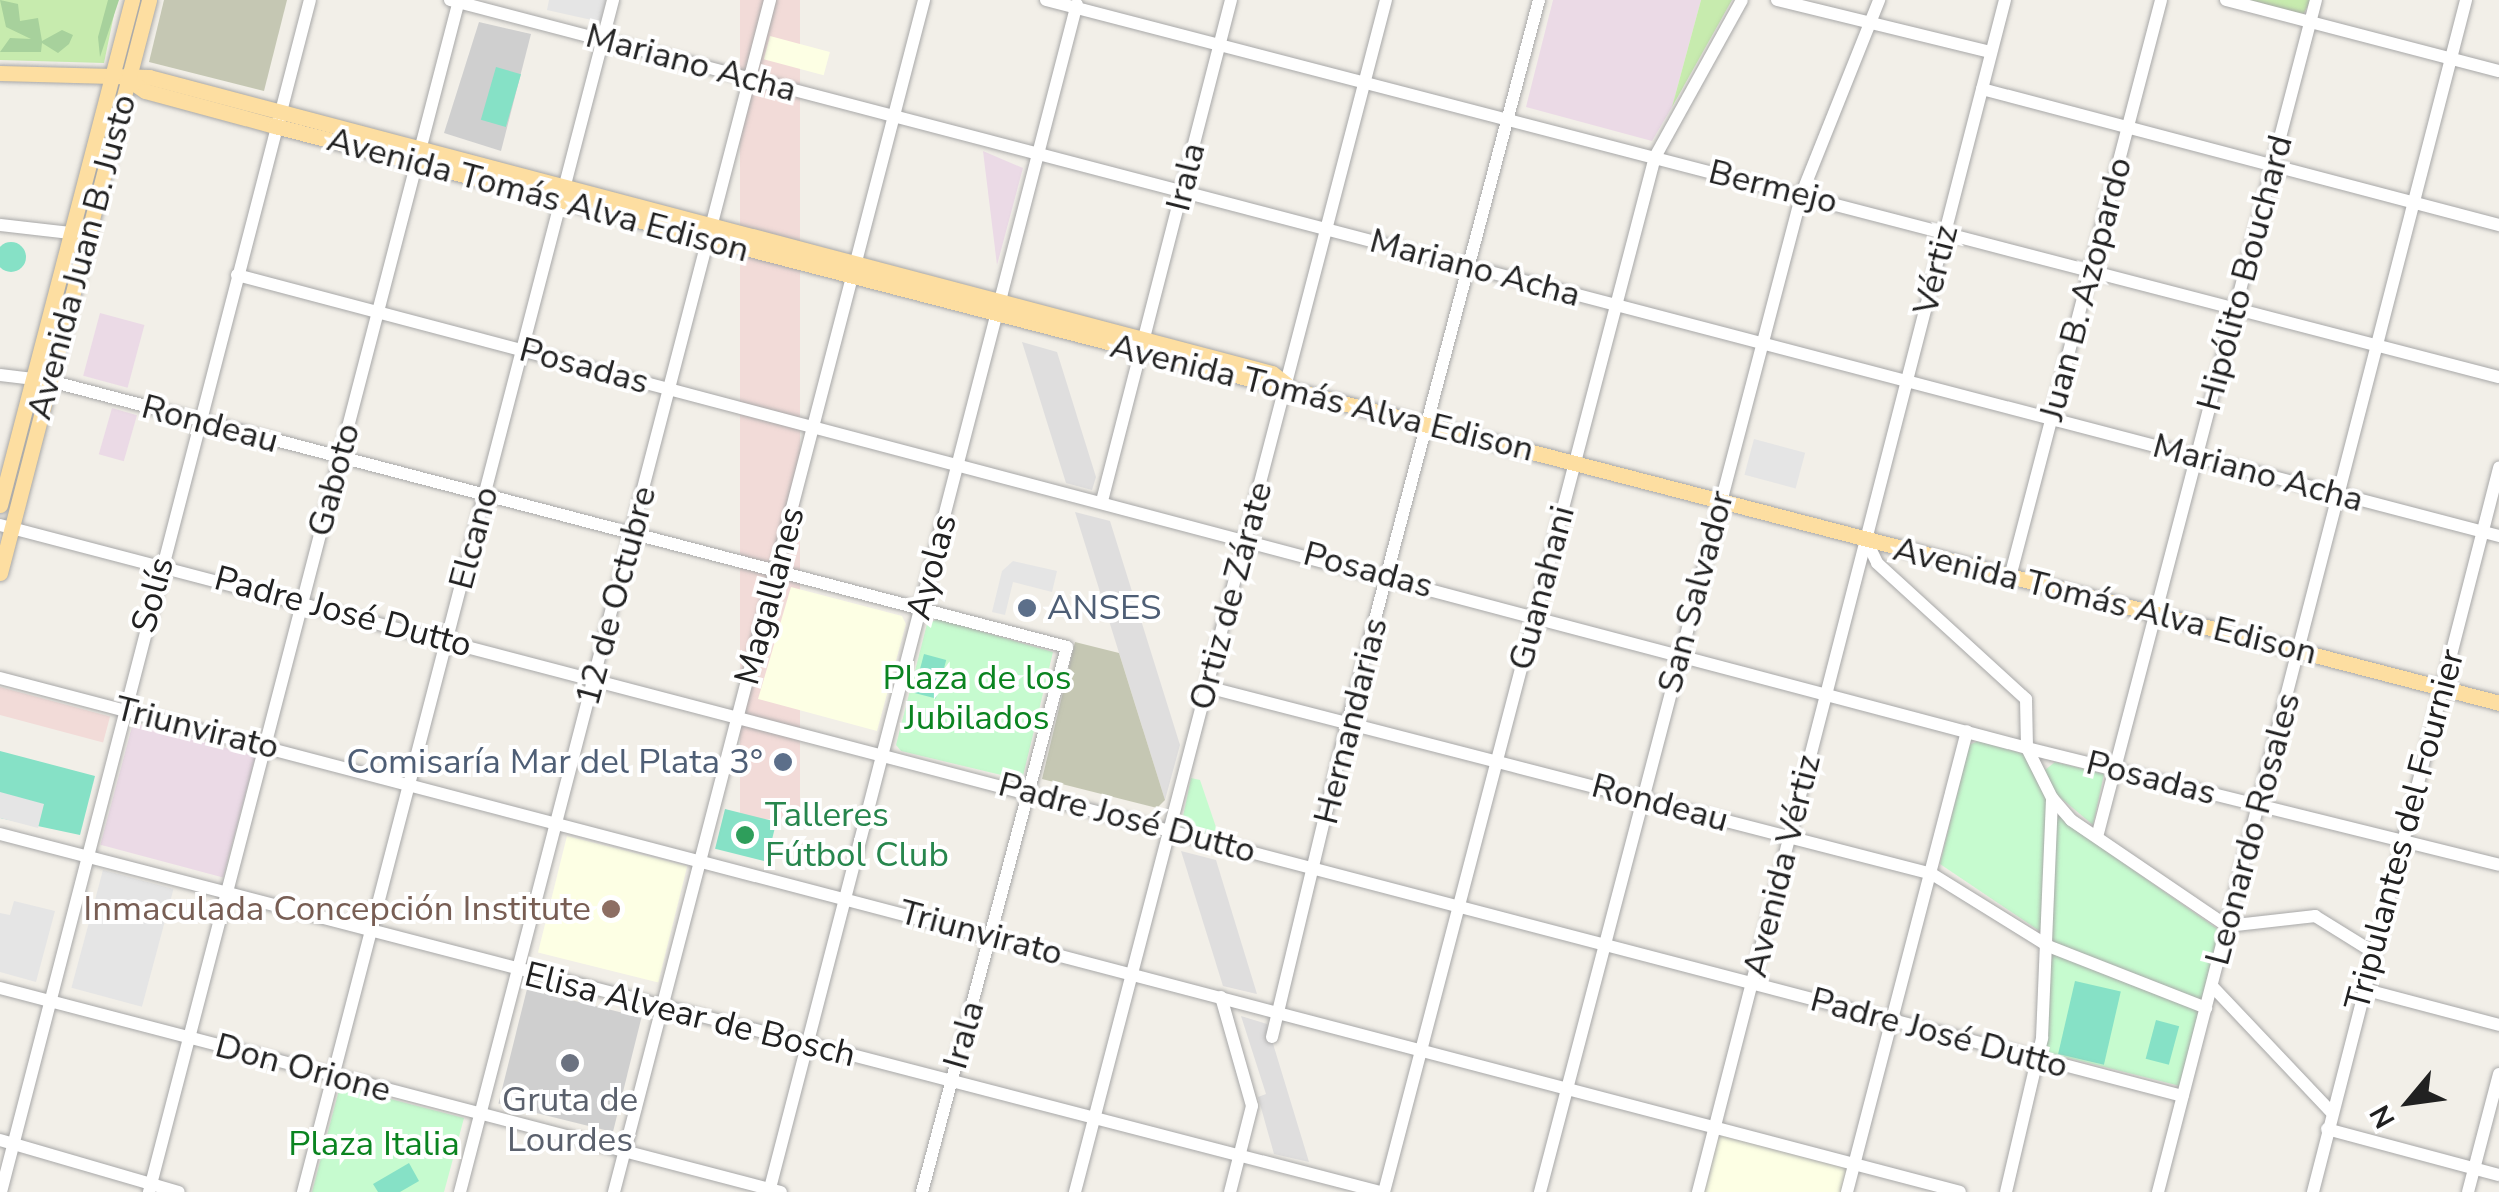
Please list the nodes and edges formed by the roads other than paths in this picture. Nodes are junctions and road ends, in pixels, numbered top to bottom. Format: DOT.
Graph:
graph roads {
  1 [pos="132,0"];
  2 [pos="150,0"];
  3 [pos="310,0"];
  4 [pos="613,0"];
  5 [pos="770,0"];
  6 [pos="924,0"];
  7 [pos="1046,0"];
  8 [pos="1230,0"];
  9 [pos="1386,0"];
  10 [pos="1539,0"];
  11 [pos="1742,0"];
  12 [pos="1776,0"];
  13 [pos="1879,0"];
  14 [pos="2004,0"];
  15 [pos="2161,0"];
  16 [pos="2226,0"];
  17 [pos="2316,0"];
  18 [pos="2466,0"];
  19 [pos="456,1"];
  20 [pos="1077,4"];
  21 [pos="1870,22"];
  22 [pos="2310,22"];
  23 [pos="602,40"];
  24 [pos="1219,45"];
  25 [pos="1991,52"];
  26 [pos="2451,59"];
  27 [pos="0,72"];
  28 [pos="2499,72"];
  29 [pos="750,78"];
  30 [pos="111,80"];
  31 [pos="128,80"];
  32 [pos="1365,83"];
  33 [pos="1982,89"];
  34 [pos="896,117"];
  35 [pos="276,120"];
  36 [pos="1508,120"];
  37 [pos="2128,127"];
  38 [pos="1039,154"];
  39 [pos="418,157"];
  40 [pos="1655,157"];
  41 [pos="2273,165"];
  42 [pos="1182,192"];
  43 [pos="1802,193"];
  44 [pos="562,194"];
  45 [pos="2414,202"];
  46 [pos="0,225"];
  47 [pos="2499,225"];
  48 [pos="1326,230"];
  49 [pos="80,233"];
  50 [pos="710,233"];
  51 [pos="1946,234"];
  52 [pos="1470,267"];
  53 [pos="855,271"];
  54 [pos="2090,271"];
  55 [pos="237,275"];
  56 [pos="1616,305"];
  57 [pos="999,309"];
  58 [pos="2235,309"];
  59 [pos="378,312"];
  60 [pos="1761,343"];
  61 [pos="2376,346"];
  62 [pos="1143,347"];
  63 [pos="523,350"];
  64 [pos="0,375"];
  65 [pos="2499,377"];
  66 [pos="42,379"];
  67 [pos="1908,380"];
  68 [pos="1286,384"];
  69 [pos="670,388"];
  70 [pos="2052,419"];
  71 [pos="199,420"];
  72 [pos="1428,422"];
  73 [pos="814,426"];
  74 [pos="2196,457"];
  75 [pos="340,460"];
  76 [pos="1575,462"];
  77 [pos="958,464"];
  78 [pos="2499,468"];
  79 [pos="2338,494"];
  80 [pos="485,495"];
  81 [pos="1720,500"];
  82 [pos="1102,501"];
  83 [pos="0,505"];
  84 [pos="6,526"];
  85 [pos="2482,532"];
  86 [pos="632,534"];
  87 [pos="2499,536"];
  88 [pos="1246,538"];
  89 [pos="1866,540"];
  90 [pos="161,565"];
  91 [pos="776,571"];
  92 [pos="0,573"];
  93 [pos="1388,575"];
  94 [pos="2010,577"];
  95 [pos="302,602"];
  96 [pos="922,606"];
  97 [pos="1535,614"];
  98 [pos="2155,614"];
  99 [pos="447,640"];
  100 [pos="1067,646"];
  101 [pos="1681,652"];
  102 [pos="2299,652"];
  103 [pos="0,678"];
  104 [pos="595,678"];
  105 [pos="1207,687"];
  106 [pos="2442,688"];
  107 [pos="1825,692"];
  108 [pos="2499,703"];
  109 [pos="123,710"];
  110 [pos="738,716"];
  111 [pos="1348,721"];
  112 [pos="1968,731"];
  113 [pos="265,744"];
  114 [pos="2027,748"];
  115 [pos="883,752"];
  116 [pos="1496,761"];
  117 [pos="2114,769"];
  118 [pos="410,784"];
  119 [pos="1028,790"];
  120 [pos="1642,798"];
  121 [pos="2052,798"];
  122 [pos="2259,805"];
  123 [pos="557,822"];
  124 [pos="1171,832"];
  125 [pos="0,834"];
  126 [pos="1790,837"];
  127 [pos="2096,837"];
  128 [pos="2402,840"];
  129 [pos="85,856"];
  130 [pos="701,860"];
  131 [pos="2499,865"];
  132 [pos="1314,869"];
  133 [pos="1932,874"];
  134 [pos="228,889"];
  135 [pos="846,898"];
  136 [pos="1458,907"];
  137 [pos="2227,926"];
  138 [pos="372,930"];
  139 [pos="993,937"];
  140 [pos="1604,946"];
  141 [pos="2048,946"];
  142 [pos="2373,952"];
  143 [pos="518,972"];
  144 [pos="1132,973"];
  145 [pos="1752,984"];
  146 [pos="2212,986"];
  147 [pos="0,988"];
  148 [pos="2363,990"];
  149 [pos="1221,997"];
  150 [pos="47,1001"];
  151 [pos="663,1006"];
  152 [pos="2206,1008"];
  153 [pos="1278,1012"];
  154 [pos="1895,1021"];
  155 [pos="2499,1026"];
  156 [pos="1272,1037"];
  157 [pos="188,1038"];
  158 [pos="808,1044"];
  159 [pos="1421,1050"];
  160 [pos="2039,1059"];
  161 [pos="2499,1074"];
  162 [pos="333,1075"];
  163 [pos="951,1081"];
  164 [pos="1567,1088"];
  165 [pos="2183,1096"];
  166 [pos="2331,1112"];
  167 [pos="480,1115"];
  168 [pos="1094,1118"];
  169 [pos="1714,1127"];
  170 [pos="2328,1130"];
  171 [pos="7,1142"];
  172 [pos="625,1152"];
  173 [pos="1239,1156"];
  174 [pos="1854,1164"];
  175 [pos="2474,1168"];
  176 [pos="2499,1175"];
  177 [pos="150,1188"];
  178 [pos="773,1191"];
  179 [pos="1,1192"];
  180 [pos="178,1192"];
  181 [pos="303,1192"];
  182 [pos="460,1192"];
  183 [pos="614,1192"];
  184 [pos="922,1192"];
  185 [pos="1076,1192"];
  186 [pos="1230,1192"];
  187 [pos="1382,1192"];
  188 [pos="1540,1192"];
  189 [pos="1698,1192"];
  190 [pos="1847,1192"];
  191 [pos="1960,1192"];
  192 [pos="2006,1192"];
  193 [pos="2158,1192"];
  194 [pos="2313,1192"];
  195 [pos="2468,1192"];
  1 -- 30 [label="main road, Avenida Juan B. Justo"];
  2 -- 31 [label="main road, Avenida Juan B. Justo"];
  3 -- 35 [label="street, Solís"];
  4 -- 23 [label="street, Elcano"];
  5 -- 29 [label="street, 12 de Octubre"];
  6 -- 34 [label="street, Magallanes"];
  7 -- 20 [label="street, Bermejo"];
  8 -- 24 [label="street, Irala"];
  9 -- 32 [label="street, Ortiz de Zárate"];
  10 -- 36 [label="street, Hernandarias"];
  11 -- 40 [label="street, Guanahani"];
  12 -- 21 [label="street"];
  13 -- 21 [label="street, San Salvador"];
  14 -- 25 [label="street, Vértiz"];
  15 -- 37 [label="street, Juan B. Azopardo"];
  16 -- 22 [label="street"];
  17 -- 22 [label="street, Hipólito Bouchard"];
  18 -- 26 [label="street, Leonardo Rosales"];
  19 -- 23 [label="street, Mariano Acha"];
  19 -- 39 [label="street, Gaboto"];
  20 -- 24 [label="street, Bermejo"];
  20 -- 38 [label="street, Ayolas"];
  21 -- 25 [label="street"];
  21 -- 43 [label="street, San Salvador"];
  22 -- 26 [label="street"];
  22 -- 41 [label="street, Hipólito Bouchard"];
  23 -- 29 [label="street, Mariano Acha"];
  23 -- 44 [label="street, Elcano"];
  24 -- 32 [label="street, Bermejo"];
  24 -- 42 [label="street, Irala"];
  25 -- 33 [label="street, Vértiz"];
  26 -- 28 [label="street"];
  26 -- 45 [label="street, Leonardo Rosales"];
  27 -- 30 [label="main road"];
  29 -- 34 [label="street, Mariano Acha"];
  29 -- 50 [label="street, 12 de Octubre"];
  30 -- 31 [label="main road"];
  30 -- 49 [label="main road, Avenida Juan B. Justo"];
  31 -- 35 [label="main road, Avenida Tomás Alva Edison"];
  31 -- 49 [label="main road, Avenida Juan B. Justo"];
  32 -- 36 [label="street, Bermejo"];
  32 -- 48 [label="street, Ortiz de Zárate"];
  33 -- 37 [label="street"];
  33 -- 51 [label="street, Vértiz"];
  34 -- 38 [label="street, Mariano Acha"];
  34 -- 53 [label="street, Magallanes"];
  35 -- 39 [label="main road, Avenida Tomás Alva Edison"];
  35 -- 55 [label="street, Solís"];
  36 -- 40 [label="street, Bermejo"];
  36 -- 52 [label="street, Hernandarias"];
  37 -- 41 [label="street"];
  37 -- 54 [label="street, Juan B. Azopardo"];
  38 -- 42 [label="street, Mariano Acha"];
  38 -- 57 [label="street, Ayolas"];
  39 -- 44 [label="main road, Avenida Tomás Alva Edison"];
  39 -- 59 [label="street, Gaboto"];
  40 -- 43 [label="street, Bermejo"];
  40 -- 56 [label="street, Guanahani"];
  41 -- 45 [label="street"];
  41 -- 58 [label="street, Hipólito Bouchard"];
  42 -- 48 [label="street, Mariano Acha"];
  42 -- 62 [label="street, Irala"];
  43 -- 51 [label="street, Bermejo"];
  43 -- 60 [label="street, San Salvador"];
  44 -- 50 [label="main road, Avenida Tomás Alva Edison"];
  44 -- 63 [label="street, Elcano"];
  45 -- 47 [label="street"];
  45 -- 61 [label="street, Leonardo Rosales"];
  46 -- 49 [label="street"];
  48 -- 52 [label="street, Mariano Acha"];
  48 -- 68 [label="street, Ortiz de Zárate"];
  49 -- 66 [label="main road, Avenida Juan B. Justo"];
  50 -- 53 [label="main road, Avenida Tomás Alva Edison"];
  50 -- 69 [label="street, 12 de Octubre"];
  51 -- 54 [label="street, Bermejo"];
  51 -- 67 [label="street, Vértiz"];
  52 -- 56 [label="street, Mariano Acha"];
  52 -- 72 [label="street, Hernandarias"];
  53 -- 57 [label="main road, Avenida Tomás Alva Edison"];
  53 -- 73 [label="street, Magallanes"];
  54 -- 58 [label="street, Bermejo"];
  54 -- 70 [label="street, Juan B. Azopardo"];
  55 -- 59 [label="street, Posadas"];
  55 -- 71 [label="street, Solís"];
  56 -- 60 [label="street, Mariano Acha"];
  56 -- 76 [label="street, Guanahani"];
  57 -- 62 [label="main road, Avenida Tomás Alva Edison"];
  57 -- 77 [label="street, Ayolas"];
  58 -- 61 [label="street, Bermejo"];
  58 -- 74 [label="street, Hipólito Bouchard"];
  59 -- 63 [label="street, Posadas"];
  59 -- 75 [label="street, Gaboto"];
  60 -- 67 [label="street, Mariano Acha"];
  60 -- 81 [label="street, San Salvador"];
  61 -- 65 [label="street, Bermejo"];
  61 -- 79 [label="street, Leonardo Rosales"];
  62 -- 68 [label="main road, Avenida Tomás Alva Edison"];
  62 -- 68 [label="main road, Avenida Tomás Alva Edison"];
  62 -- 82 [label="street, Irala"];
  63 -- 69 [label="street, Posadas"];
  63 -- 80 [label="street, Elcano"];
  64 -- 66 [label="street, Rondeau"];
  66 -- 71 [label="street, Rondeau"];
  66 -- 83 [label="main road, Avenida Juan B. Justo"];
  66 -- 84 [label="main road, Avenida Juan B. Justo"];
  67 -- 70 [label="street, Mariano Acha"];
  67 -- 89 [label="street, Vértiz"];
  68 -- 72 [label="main road, Avenida Tomás Alva Edison"];
  68 -- 88 [label="street, Ortiz de Zárate"];
  69 -- 73 [label="street, Posadas"];
  69 -- 86 [label="street, 12 de Octubre"];
  70 -- 74 [label="street, Mariano Acha"];
  70 -- 94 [label="street, Juan B. Azopardo"];
  71 -- 75 [label="street, Rondeau"];
  71 -- 90 [label="street, Solís"];
  72 -- 76 [label="main road, Avenida Tomás Alva Edison"];
  72 -- 93 [label="street, Hernandarias"];
  73 -- 77 [label="street, Posadas"];
  73 -- 91 [label="street, Magallanes"];
  74 -- 79 [label="street, Mariano Acha"];
  74 -- 98 [label="street, Hipólito Bouchard"];
  75 -- 80 [label="street, Rondeau"];
  75 -- 95 [label="street, Gaboto"];
  76 -- 81 [label="main road, Avenida Tomás Alva Edison"];
  76 -- 97 [label="street, Guanahani"];
  77 -- 82 [label="street, Posadas"];
  77 -- 96 [label="street, Ayolas"];
  78 -- 85 [label="street, Tripulantes del Fournier"];
  79 -- 85 [label="street, Mariano Acha"];
  79 -- 102 [label="street, Leonardo Rosales"];
  80 -- 86 [label="street, Rondeau"];
  80 -- 99 [label="street, Elcano"];
  81 -- 89 [label="main road, Avenida Tomás Alva Edison"];
  81 -- 101 [label="street, San Salvador"];
  82 -- 88 [label="street, Posadas"];
  84 -- 90 [label="street, Padre José Dutto"];
  84 -- 92 [label="main road, Avenida Juan B. Justo"];
  85 -- 87 [label="street, Mariano Acha"];
  85 -- 106 [label="street, Tripulantes del Fournier"];
  86 -- 91 [label="street, Rondeau"];
  86 -- 104 [label="street, 12 de Octubre"];
  88 -- 93 [label="street, Posadas"];
  88 -- 105 [label="street, Ortiz de Zárate"];
  89 -- 94 [label="main road, Avenida Tomás Alva Edison"];
  89 -- 107 [label="street, Avenida Vértiz"];
  89 -- 114 [label="street"];
  90 -- 95 [label="street, Padre José Dutto"];
  90 -- 109 [label="street, Solís"];
  91 -- 96 [label="street, Rondeau"];
  91 -- 110 [label="street, Magallanes"];
  93 -- 97 [label="street, Posadas"];
  93 -- 111 [label="street, Hernandarias"];
  94 -- 98 [label="main road, Avenida Tomás Alva Edison"];
  95 -- 99 [label="street, Padre José Dutto"];
  95 -- 113 [label="street, Gaboto"];
  96 -- 100 [label="street, Rondeau"];
  96 -- 115 [label="street, Ayolas"];
  97 -- 101 [label="street, Posadas"];
  97 -- 116 [label="street, Guanahani"];
  98 -- 102 [label="main road, Avenida Tomás Alva Edison"];
  98 -- 117 [label="street, Hipólito Bouchard"];
  99 -- 104 [label="street, Padre José Dutto"];
  99 -- 118 [label="street, Elcano"];
  100 -- 119 [label="street, Irala"];
  101 -- 107 [label="street, Posadas"];
  101 -- 120 [label="street, San Salvador"];
  102 -- 106 [label="main road, Avenida Tomás Alva Edison"];
  102 -- 122 [label="street, Leonardo Rosales"];
  103 -- 109 [label="street, Triunvirato"];
  104 -- 110 [label="street, Padre José Dutto"];
  104 -- 123 [label="street, 12 de Octubre"];
  105 -- 111 [label="street, Rondeau"];
  105 -- 124 [label="street, Ortiz de Zárate"];
  106 -- 108 [label="main road, Avenida Tomás Alva Edison"];
  106 -- 128 [label="street, Tripulantes del Fournier"];
  107 -- 112 [label="street, Posadas"];
  107 -- 126 [label="street, Avenida Vértiz"];
  109 -- 113 [label="street, Triunvirato"];
  109 -- 129 [label="street, Solís"];
  110 -- 115 [label="street, Padre José Dutto"];
  110 -- 130 [label="street, Magallanes"];
  111 -- 116 [label="street, Rondeau"];
  111 -- 132 [label="street, Hernandarias"];
  112 -- 114 [label="street, Posadas"];
  112 -- 133 [label="street"];
  113 -- 118 [label="street, Triunvirato"];
  113 -- 134 [label="street, Gaboto"];
  114 -- 117 [label="street, Posadas"];
  114 -- 121 [label="street"];
  115 -- 119 [label="street, Padre José Dutto"];
  115 -- 135 [label="street, Ayolas"];
  116 -- 120 [label="street, Rondeau"];
  116 -- 136 [label="street, Guanahani"];
  117 -- 122 [label="street, Posadas"];
  117 -- 127 [label="street, Hipólito Bouchard"];
  118 -- 123 [label="street, Triunvirato"];
  118 -- 138 [label="street, Elcano"];
  119 -- 124 [label="street, Padre José Dutto"];
  119 -- 139 [label="street, Irala"];
  120 -- 126 [label="street, Rondeau"];
  120 -- 140 [label="street, San Salvador"];
  121 -- 127 [label="street"];
  121 -- 141 [label="street"];
  122 -- 128 [label="street, Posadas"];
  122 -- 137 [label="street, Leonardo Rosales"];
  123 -- 130 [label="street, Triunvirato"];
  123 -- 143 [label="street, 12 de Octubre"];
  124 -- 132 [label="street, Padre José Dutto"];
  124 -- 144 [label="street, Ortiz de Zárate"];
  125 -- 129 [label="street, Elisa Alvear de Bosch"];
  126 -- 133 [label="street, Rondeau"];
  126 -- 145 [label="street, Avenida Vértiz"];
  127 -- 137 [label="street"];
  128 -- 131 [label="street, Posadas"];
  128 -- 142 [label="street, Tripulantes del Fournier"];
  129 -- 134 [label="street, Elisa Alvear de Bosch"];
  129 -- 150 [label="street, Solís"];
  130 -- 135 [label="street, Triunvirato"];
  130 -- 151 [label="street, Magallanes"];
  132 -- 136 [label="street, Padre José Dutto"];
  132 -- 153 [label="street, Hernandarias"];
  133 -- 141 [label="street, Rondeau"];
  133 -- 154 [label="street"];
  134 -- 138 [label="street, Elisa Alvear de Bosch"];
  134 -- 157 [label="street, Gaboto"];
  135 -- 139 [label="street, Triunvirato"];
  135 -- 158 [label="street, Ayolas"];
  136 -- 140 [label="street, Padre José Dutto"];
  136 -- 159 [label="street, Guanahani"];
  137 -- 142 [label="street"];
  137 -- 146 [label="street, Leonardo Rosales"];
  138 -- 143 [label="street, Elisa Alvear de Bosch"];
  138 -- 162 [label="street, Elcano"];
  139 -- 144 [label="street, Triunvirato"];
  139 -- 163 [label="street, Irala"];
  140 -- 145 [label="street, Padre José Dutto"];
  140 -- 164 [label="street, San Salvador"];
  141 -- 152 [label="street, Rondeau"];
  141 -- 160 [label="street"];
  142 -- 148 [label="street, Tripulantes del Fournier"];
  143 -- 151 [label="street, Elisa Alvear de Bosch"];
  143 -- 167 [label="street, 12 de Octubre"];
  144 -- 149 [label="street, Triunvirato"];
  144 -- 168 [label="street, Ortiz de Zárate"];
  145 -- 154 [label="street, Padre José Dutto"];
  145 -- 169 [label="street, Avenida Vértiz"];
  146 -- 152 [label="street, Leonardo Rosales"];
  146 -- 166 [label="street"];
  147 -- 150 [label="street, Don Orione"];
  148 -- 155 [label="street"];
  148 -- 166 [label="street, Tripulantes del Fournier"];
  149 -- 153 [label="street, Triunvirato"];
  149 -- 173 [label="street"];
  150 -- 157 [label="street, Don Orione"];
  150 -- 171 [label="street, Solís"];
  151 -- 158 [label="street, Elisa Alvear de Bosch"];
  151 -- 172 [label="street, Magallanes"];
  152 -- 165 [label="street, Leonardo Rosales"];
  153 -- 156 [label="street, Hernandarias"];
  153 -- 159 [label="street, Triunvirato"];
  154 -- 160 [label="street, Padre José Dutto"];
  154 -- 174 [label="street"];
  157 -- 162 [label="street, Don Orione"];
  157 -- 177 [label="street, Gaboto"];
  158 -- 163 [label="street, Elisa Alvear de Bosch"];
  158 -- 178 [label="street, Ayolas"];
  159 -- 164 [label="street, Triunvirato"];
  159 -- 187 [label="street, Guanahani"];
  160 -- 165 [label="street, Padre José Dutto"];
  160 -- 192 [label="street"];
  161 -- 175 [label="street"];
  162 -- 167 [label="street, Don Orione"];
  162 -- 181 [label="street, Elcano"];
  163 -- 168 [label="street, Elisa Alvear de Bosch"];
  163 -- 184 [label="street, Irala"];
  164 -- 169 [label="street, Triunvirato"];
  164 -- 188 [label="street, San Salvador"];
  165 -- 193 [label="street, Leonardo Rosales"];
  166 -- 170 [label="street, Tripulantes del Fournier"];
  167 -- 172 [label="street, Don Orione"];
  167 -- 182 [label="street, 12 de Octubre"];
  168 -- 173 [label="street, Elisa Alvear de Bosch"];
  168 -- 185 [label="street, Ortiz de Zárate"];
  169 -- 174 [label="street, Triunvirato"];
  169 -- 189 [label="street, Avenida Vértiz"];
  170 -- 175 [label="street"];
  170 -- 194 [label="street, Tripulantes del Fournier"];
  171 -- 177 [label="street"];
  171 -- 179 [label="street, Solís"];
  172 -- 178 [label="street, Don Orione"];
  172 -- 183 [label="street, Magallanes"];
  173 -- 186 [label="street"];
  173 -- 187 [label="street, Elisa Alvear de Bosch"];
  174 -- 190 [label="street"];
  174 -- 191 [label="street, Triunvirato"];
  175 -- 176 [label="street"];
  175 -- 195 [label="street"];
  177 -- 180 [label="street"];
}
